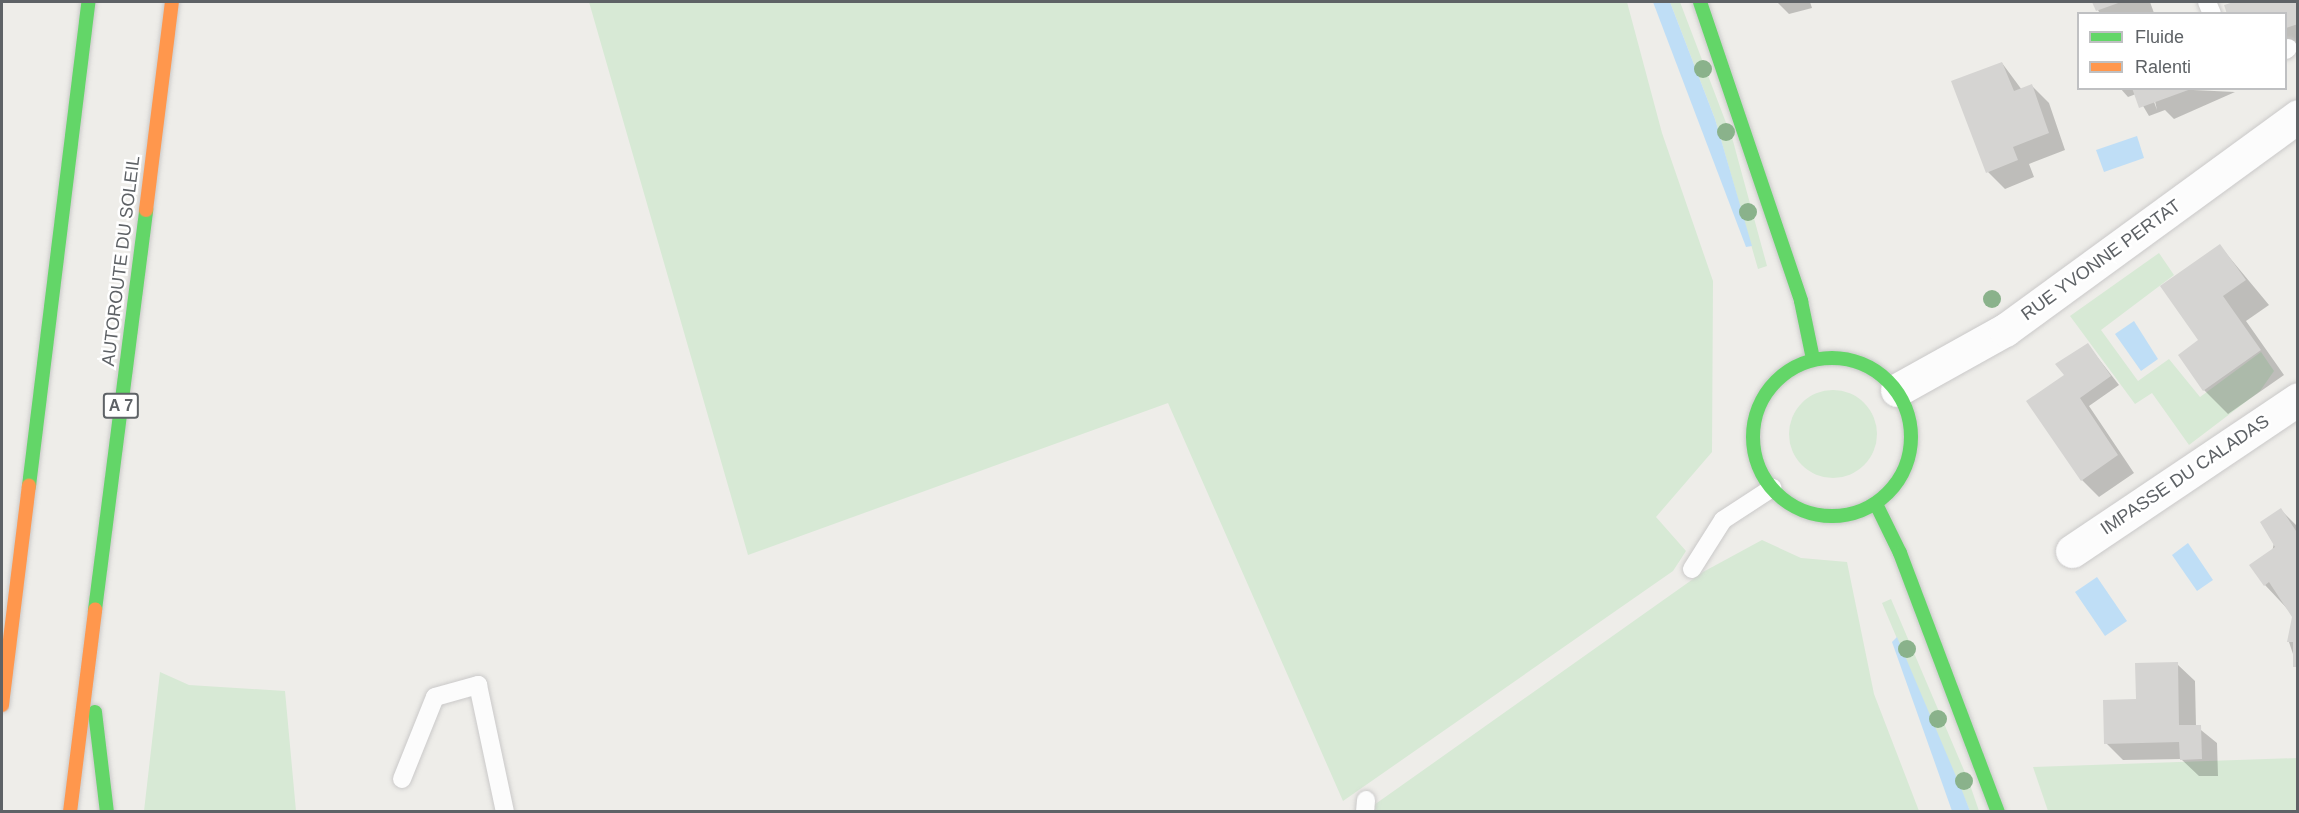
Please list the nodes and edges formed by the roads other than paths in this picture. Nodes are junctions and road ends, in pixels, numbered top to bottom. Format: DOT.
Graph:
graph roads {
  1 [pos="88,2"];
  2 [pos="171,2"];
  3 [pos="1700,2"];
  4 [pos="2298,116"];
  5 [pos="1813,360"];
  6 [pos="1897,390"];
  7 [pos="2298,399"];
  8 [pos="1772,488"];
  9 [pos="1876,504"];
  10 [pos="2073,551"];
  11 [pos="1692,569"];
  12 [pos="88,663"];
  13 [pos="2,705"];
  14 [pos="402,779"];
  15 [pos="70,812"];
  16 [pos="107,812"];
  17 [pos="505,812"];
  18 [pos="1998,812"];
  1 -- 13 [label="main road"];
  2 -- 12 [label="main road, AUTOROUTE DU SOLEIL / A 7"];
  3 -- 5 [label="main road"];
  4 -- 6 [label="street, RUE YVONNE PERTAT"];
  5 -- 6 [label="main road"];
  5 -- 8 [label="main road"];
  6 -- 9 [label="main road"];
  7 -- 10 [label="street, IMPASSE DU CALADAS"];
  8 -- 9 [label="main road"];
  8 -- 11 [label="lane"];
  9 -- 18 [label="main road"];
  12 -- 15 [label="main road, AUTOROUTE DU SOLEIL / A 7"];
  12 -- 16 [label="main road"];
  14 -- 17 [label="lane"];
}
